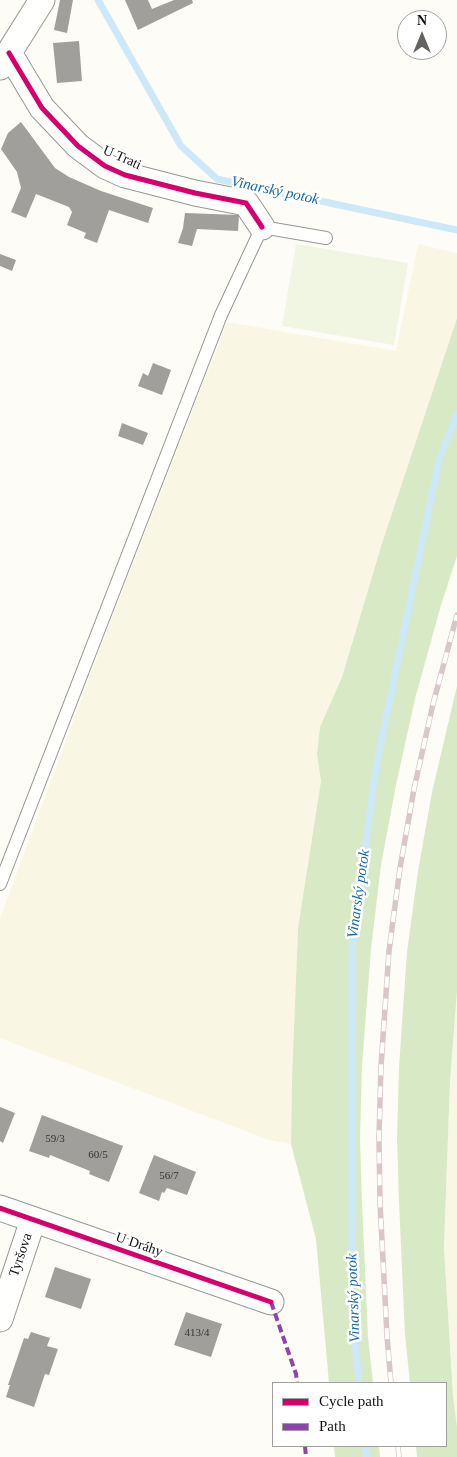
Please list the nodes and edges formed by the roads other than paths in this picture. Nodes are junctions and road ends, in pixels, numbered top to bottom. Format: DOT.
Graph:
graph roads {
  1 [pos="42,0"];
  2 [pos="5,60"];
  3 [pos="262,227"];
  4 [pos="326,238"];
  5 [pos="0,884"];
  6 [pos="0,1208"];
  7 [pos="33,1220"];
  8 [pos="271,1302"];
  9 [pos="0,1319"];
  1 -- 2 [label="street"];
  2 -- 3 [label="street, U Trati"];
  3 -- 4 [label="lane"];
  3 -- 5 [label="lane"];
  6 -- 7 [label="street, U Dráhy"];
  7 -- 8 [label="street, U Dráhy"];
  7 -- 9 [label="street, Tyršova"];
}
